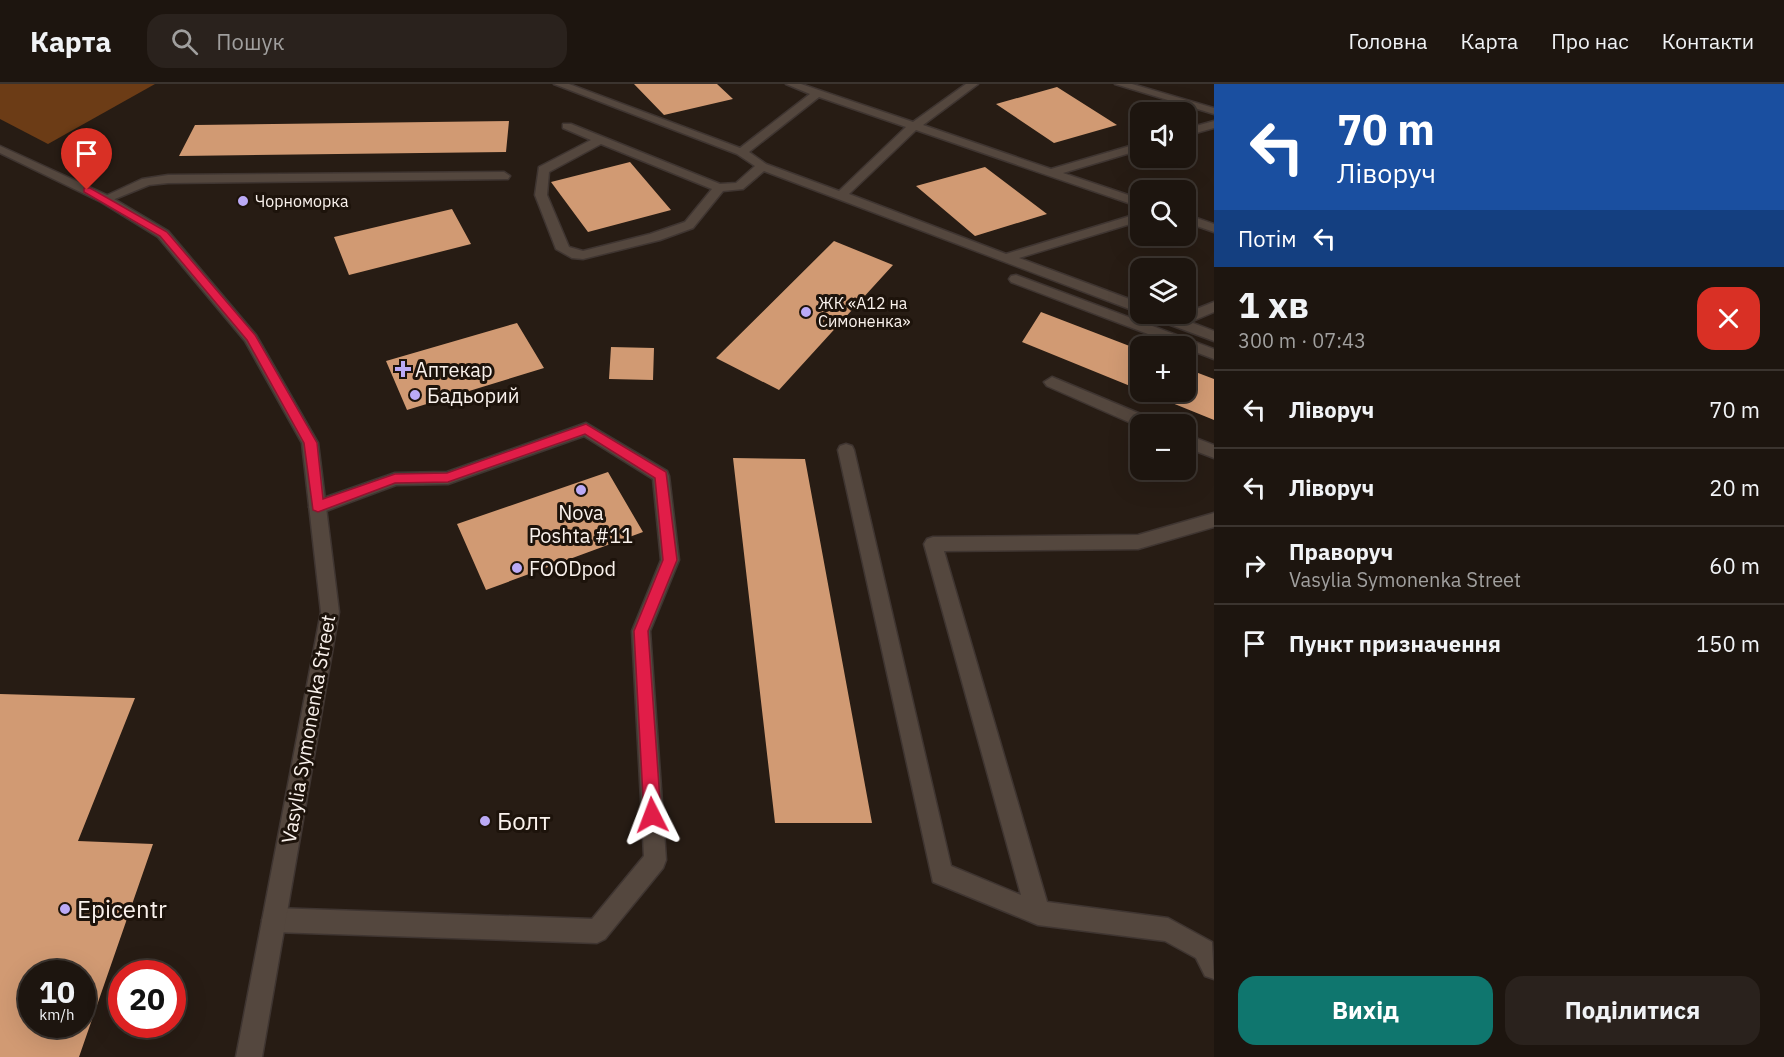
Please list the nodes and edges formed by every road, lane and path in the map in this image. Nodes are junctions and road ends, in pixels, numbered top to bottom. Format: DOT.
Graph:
graph roads {
  1 [pos="559,84"];
  2 [pos="790,84"];
  3 [pos="973,84"];
  4 [pos="1120,84"];
  5 [pos="818,94"];
  6 [pos="1214,111"];
  7 [pos="1214,124"];
  8 [pos="567,126"];
  9 [pos="913,127"];
  10 [pos="1196,130"];
  11 [pos="600,140"];
  12 [pos="0,149"];
  13 [pos="1130,149"];
  14 [pos="741,152"];
  15 [pos="762,166"];
  16 [pos="1050,173"];
  17 [pos="504,176"];
  18 [pos="720,188"];
  19 [pos="841,195"];
  20 [pos="105,199"];
  21 [pos="1130,200"];
  22 [pos="1130,220"];
  23 [pos="1196,222"];
  24 [pos="1214,228"];
  25 [pos="1006,258"];
  26 [pos="1016,279"];
  27 [pos="1130,304"];
  28 [pos="1214,307"];
  29 [pos="1196,314"];
  30 [pos="1182,324"];
  31 [pos="1214,336"];
  32 [pos="1214,354"];
  33 [pos="1052,382"];
  34 [pos="1130,416"];
  35 [pos="1196,445"];
  36 [pos="846,450"];
  37 [pos="1214,452"];
  38 [pos="318,507"];
  39 [pos="1214,520"];
  40 [pos="1038,913"];
  41 [pos="273,920"];
  42 [pos="1214,967"];
  43 [pos="249,1057"];
  1 -- 14 [label="street"];
  2 -- 5 [label="street"];
  3 -- 9 [label="street"];
  4 -- 6 [label="street"];
  5 -- 9 [label="street"];
  5 -- 14 [label="street"];
  7 -- 10 [label="street"];
  8 -- 11 [label="street"];
  9 -- 16 [label="street"];
  9 -- 19 [label="street"];
  11 -- 18 [label="street"];
  11 -- 18 [label="street"];
  12 -- 20 [label="street, Vasylia Symonenka Street"];
  13 -- 16 [label="street"];
  14 -- 15 [label="street"];
  15 -- 18 [label="street"];
  15 -- 19 [label="street"];
  16 -- 21 [label="street"];
  17 -- 20 [label="street"];
  19 -- 25 [label="street"];
  20 -- 38 [label="street, Vasylia Symonenka Street"];
  22 -- 25 [label="street"];
  23 -- 24 [label="street"];
  25 -- 27 [label="street"];
  26 -- 32 [label="street"];
  28 -- 29 [label="street"];
  30 -- 31 [label="street"];
  33 -- 34 [label="street"];
  35 -- 37 [label="street"];
  36 -- 40 [label="street"];
  38 -- 41 [label="street, Vasylia Symonenka Street"];
  38 -- 41 [label="street"];
  39 -- 40 [label="street"];
  40 -- 42 [label="street"];
  41 -- 43 [label="street, Vasylia Symonenka Street"];
}
